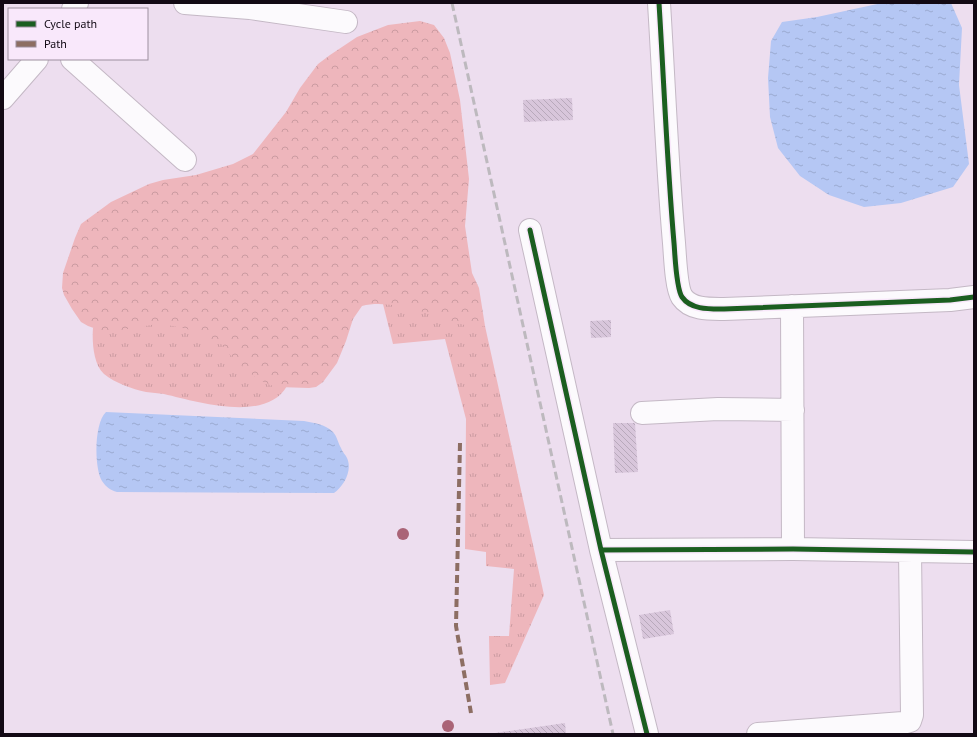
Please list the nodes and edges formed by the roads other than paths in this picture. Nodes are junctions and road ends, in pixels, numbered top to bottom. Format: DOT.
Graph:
graph roads {
  1 [pos="185,3"];
  2 [pos="660,3"];
  3 [pos="346,22"];
  4 [pos="37,60"];
  5 [pos="73,60"];
  6 [pos="3,98"];
  7 [pos="185,160"];
  8 [pos="530,230"];
  9 [pos="974,297"];
  10 [pos="792,306"];
  11 [pos="793,410"];
  12 [pos="642,412"];
  13 [pos="793,549"];
  14 [pos="601,550"];
  15 [pos="910,551"];
  16 [pos="974,552"];
  17 [pos="646,734"];
  18 [pos="758,734"];
  1 -- 3 [label="street"];
  2 -- 10 [label="street"];
  4 -- 6 [label="street"];
  5 -- 7 [label="street"];
  8 -- 14 [label="street"];
  9 -- 10 [label="street"];
  10 -- 11 [label="street"];
  11 -- 12 [label="street"];
  11 -- 13 [label="street"];
  13 -- 14 [label="street"];
  13 -- 15 [label="street"];
  14 -- 17 [label="street"];
  15 -- 16 [label="street"];
  15 -- 18 [label="street"];
}
